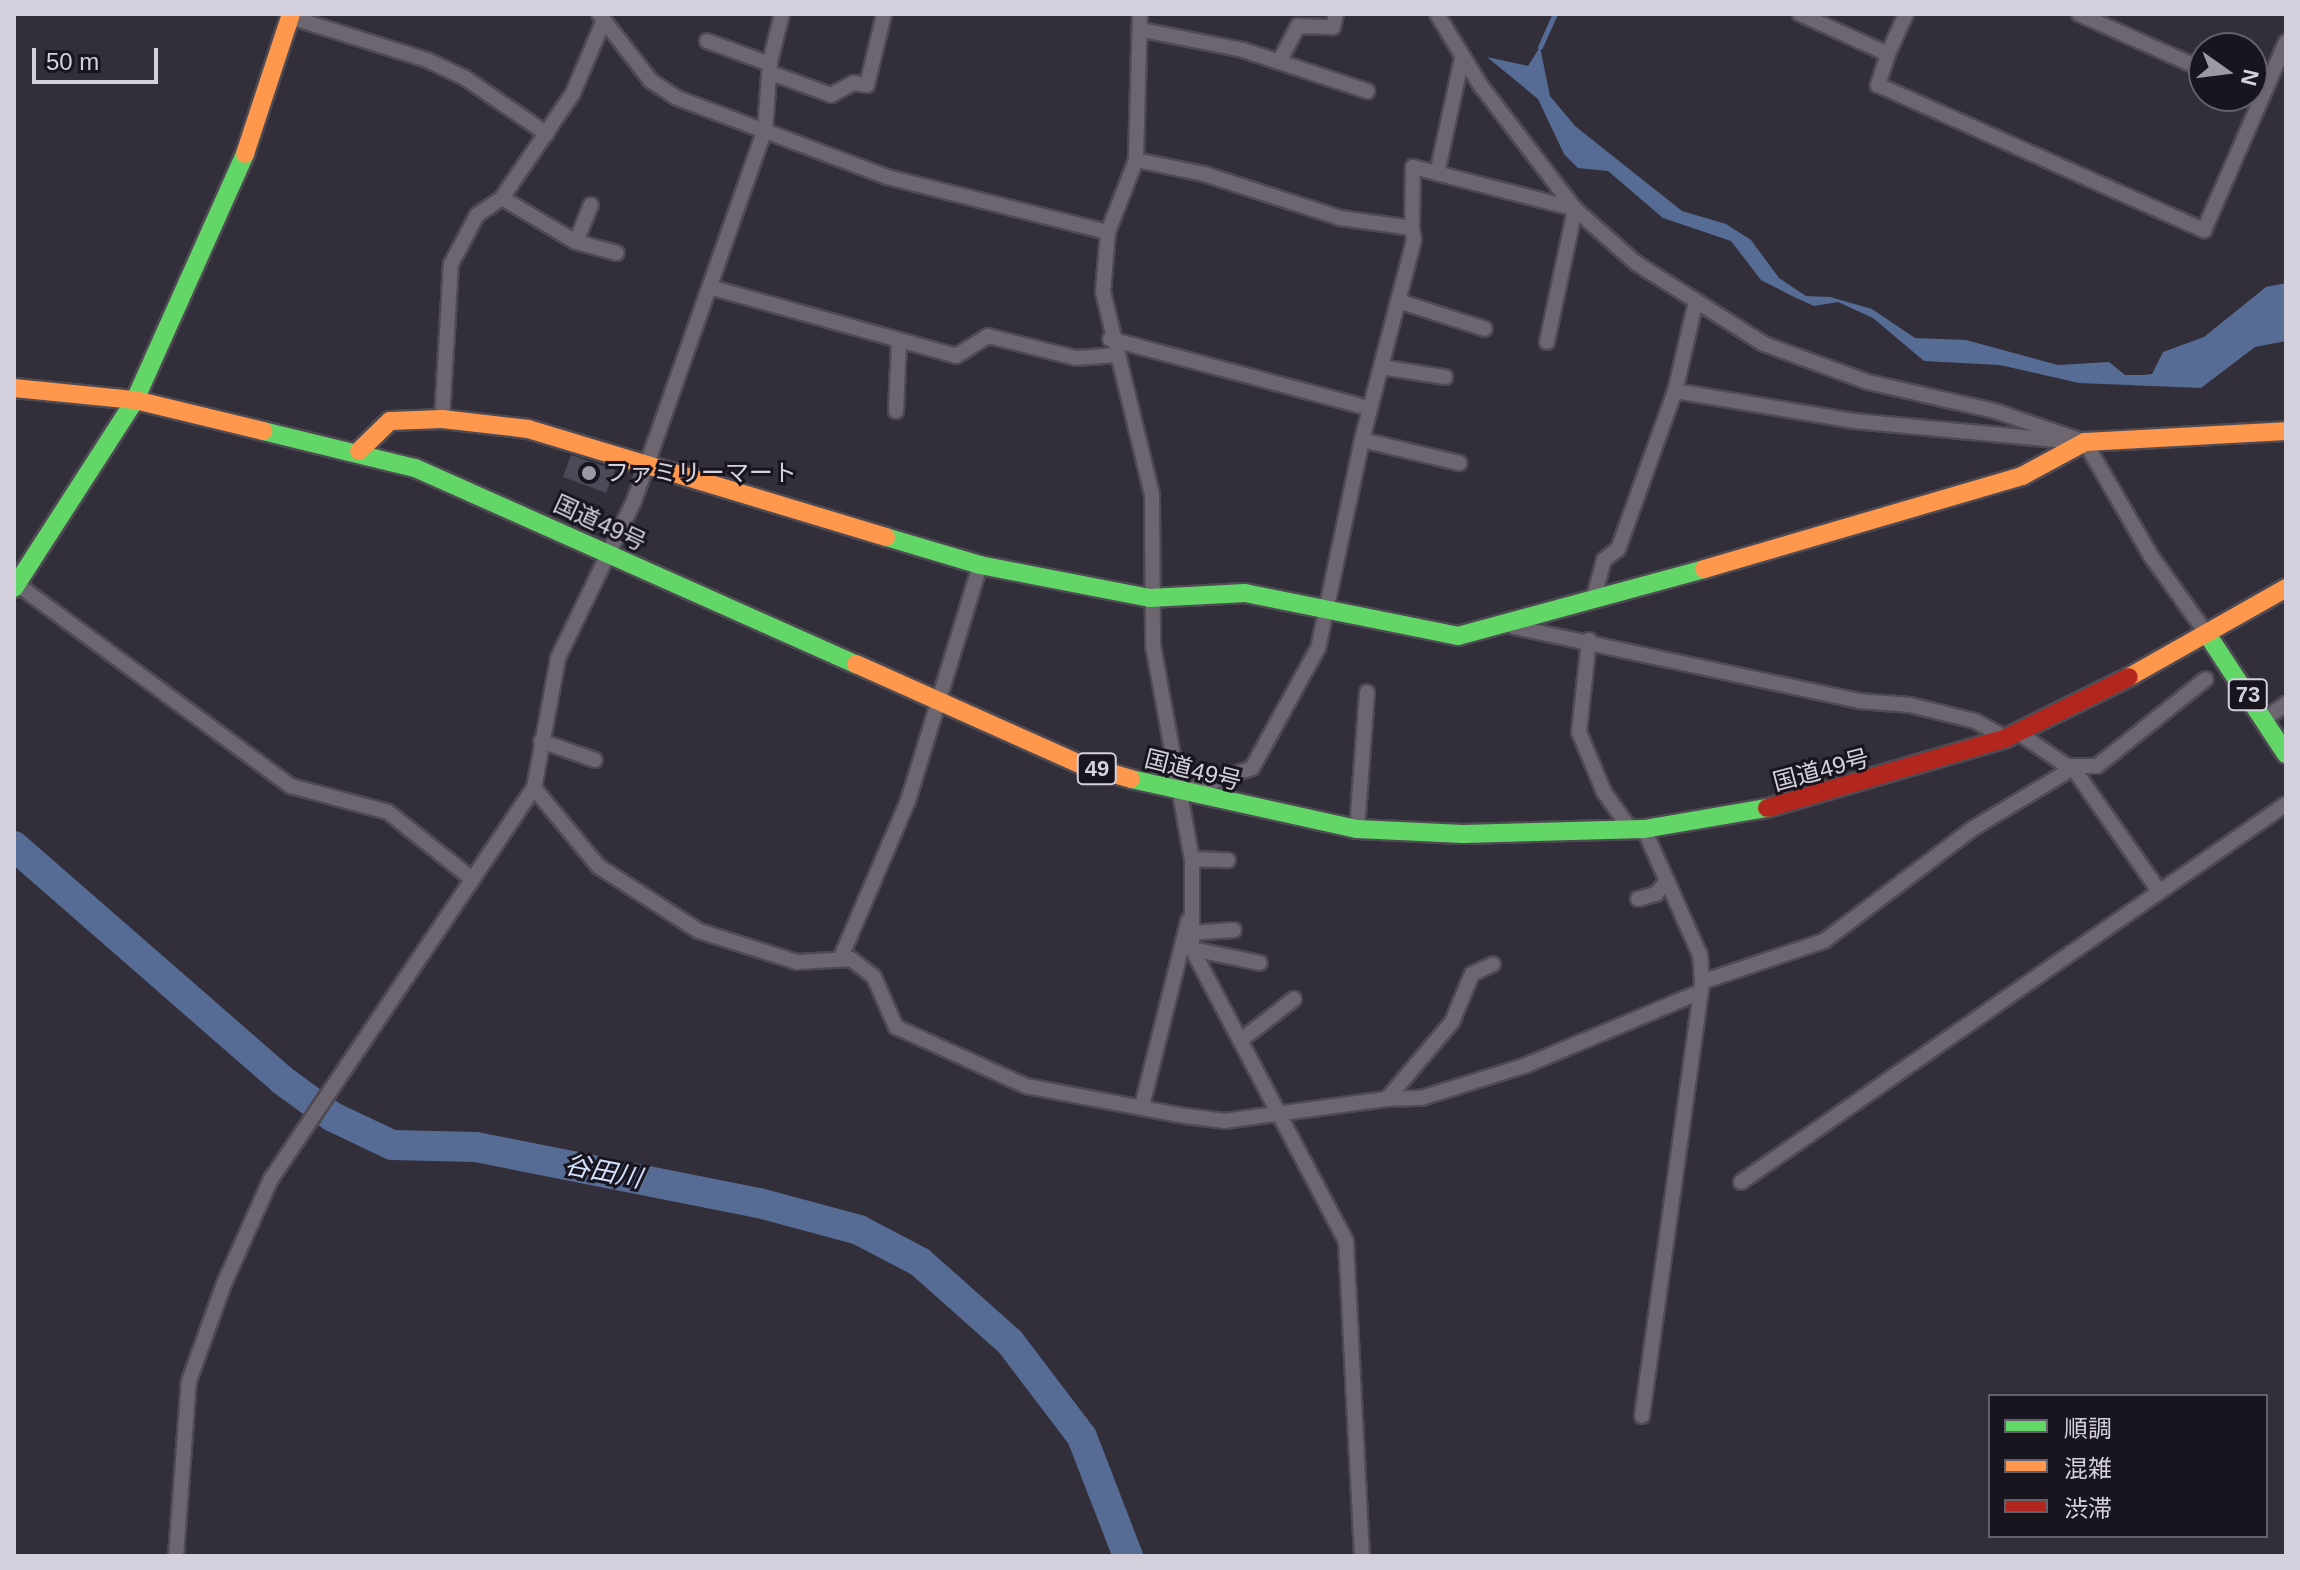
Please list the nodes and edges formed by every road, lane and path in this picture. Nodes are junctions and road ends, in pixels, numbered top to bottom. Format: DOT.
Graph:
graph roads {
  1 [pos="782,14"];
  2 [pos="884,14"];
  3 [pos="1140,14"];
  4 [pos="1336,14"];
  5 [pos="1437,14"];
  6 [pos="1800,14"];
  7 [pos="1906,14"];
  8 [pos="2079,14"];
  9 [pos="290,15"];
  10 [pos="601,17"];
  11 [pos="1142,30"];
  12 [pos="707,41"];
  13 [pos="2286,42"];
  14 [pos="1888,54"];
  15 [pos="1462,58"];
  16 [pos="1279,62"];
  17 [pos="2188,63"];
  18 [pos="770,68"];
  19 [pos="2268,74"];
  20 [pos="1367,91"];
  21 [pos="2250,112"];
  22 [pos="765,129"];
  23 [pos="547,134"];
  24 [pos="1136,160"];
  25 [pos="1438,169"];
  26 [pos="502,198"];
  27 [pos="591,205"];
  28 [pos="1575,209"];
  29 [pos="1412,228"];
  30 [pos="1108,232"];
  31 [pos="576,242"];
  32 [pos="617,253"];
  33 [pos="713,288"];
  34 [pos="1398,301"];
  35 [pos="1696,301"];
  36 [pos="1485,329"];
  37 [pos="1110,339"];
  38 [pos="1547,342"];
  39 [pos="899,343"];
  40 [pos="1115,355"];
  41 [pos="1381,367"];
  42 [pos="1445,377"];
  43 [pos="14,388"];
  44 [pos="1675,391"];
  45 [pos="135,400"];
  46 [pos="1370,408"];
  47 [pos="896,411"];
  48 [pos="442,419"];
  49 [pos="2286,431"];
  50 [pos="1362,440"];
  51 [pos="2085,442"];
  52 [pos="359,451"];
  53 [pos="649,461"];
  54 [pos="1459,463"];
  55 [pos="610,555"];
  56 [pos="980,565"];
  57 [pos="15,585"];
  58 [pos="2286,588"];
  59 [pos="1150,598"];
  60 [pos="1593,600"];
  61 [pos="1328,610"];
  62 [pos="1509,627"];
  63 [pos="2209,637"];
  64 [pos="1589,640"];
  65 [pos="2206,679"];
  66 [pos="1367,692"];
  67 [pos="936,702"];
  68 [pos="2286,704"];
  69 [pos="2265,719"];
  70 [pos="2012,735"];
  71 [pos="541,741"];
  72 [pos="2286,754"];
  73 [pos="595,760"];
  74 [pos="2073,768"];
  75 [pos="534,788"];
  76 [pos="1181,793"];
  77 [pos="2286,804"];
  78 [pos="1357,829"];
  79 [pos="1637,830"];
  80 [pos="1192,859"];
  81 [pos="1228,860"];
  82 [pos="471,878"];
  83 [pos="1667,881"];
  84 [pos="2159,891"];
  85 [pos="1638,899"];
  86 [pos="1190,915"];
  87 [pos="1234,930"];
  88 [pos="1190,933"];
  89 [pos="1192,949"];
  90 [pos="841,957"];
  91 [pos="1260,963"];
  92 [pos="1493,964"];
  93 [pos="1701,987"];
  94 [pos="1294,999"];
  95 [pos="1241,1040"];
  96 [pos="1387,1099"];
  97 [pos="1142,1106"];
  98 [pos="1280,1114"];
  99 [pos="1741,1182"];
  100 [pos="1642,1416"];
  101 [pos="176,1556"];
  102 [pos="1362,1556"];
  1 -- 18 [label="street"];
  2 -- 18 [label="street"];
  3 -- 11 [label="street"];
  4 -- 16 [label="street"];
  5 -- 15 [label="street"];
  6 -- 14 [label="street"];
  7 -- 14 [label="street"];
  8 -- 17 [label="street"];
  9 -- 23 [label="street"];
  9 -- 45 [label="main road"];
  10 -- 22 [label="street"];
  10 -- 23 [label="street"];
  11 -- 16 [label="street"];
  11 -- 24 [label="street"];
  12 -- 18 [label="street"];
  13 -- 19 [label="street"];
  14 -- 21 [label="street"];
  15 -- 25 [label="street"];
  15 -- 28 [label="street"];
  16 -- 20 [label="street"];
  18 -- 22 [label="street"];
  22 -- 30 [label="street"];
  22 -- 33 [label="street"];
  23 -- 26 [label="street"];
  24 -- 29 [label="street"];
  24 -- 30 [label="street"];
  25 -- 28 [label="street"];
  25 -- 29 [label="street"];
  26 -- 31 [label="street"];
  26 -- 48 [label="street"];
  27 -- 31 [label="street"];
  28 -- 35 [label="street"];
  28 -- 38 [label="street"];
  29 -- 34 [label="street"];
  30 -- 37 [label="street"];
  31 -- 32 [label="street"];
  33 -- 39 [label="street"];
  33 -- 53 [label="street"];
  34 -- 36 [label="street"];
  34 -- 41 [label="street"];
  35 -- 44 [label="street"];
  35 -- 51 [label="street"];
  37 -- 40 [label="street"];
  37 -- 46 [label="street"];
  39 -- 40 [label="street"];
  39 -- 47 [label="street"];
  40 -- 59 [label="street"];
  41 -- 42 [label="street"];
  41 -- 46 [label="street"];
  43 -- 45 [label="main road, 国道49号 / 49"];
  44 -- 51 [label="street"];
  44 -- 60 [label="street"];
  45 -- 52 [label="main road, 国道49号 / 49"];
  45 -- 57 [label="main road"];
  46 -- 50 [label="street"];
  48 -- 52 [label="main road"];
  48 -- 53 [label="main road"];
  49 -- 51 [label="main road"];
  50 -- 54 [label="street"];
  50 -- 61 [label="street"];
  51 -- 60 [label="main road"];
  51 -- 63 [label="street"];
  52 -- 55 [label="main road, 国道49号 / 49"];
  53 -- 55 [label="street"];
  53 -- 56 [label="main road"];
  55 -- 67 [label="main road, 国道49号 / 49"];
  55 -- 71 [label="street"];
  56 -- 59 [label="main road"];
  56 -- 67 [label="street"];
  57 -- 82 [label="street"];
  58 -- 63 [label="main road, 国道49号 / 49"];
  59 -- 61 [label="main road"];
  59 -- 76 [label="street"];
  60 -- 62 [label="main road"];
  61 -- 62 [label="main road"];
  61 -- 76 [label="street"];
  62 -- 64 [label="street"];
  63 -- 69 [label="main road, 73"];
  63 -- 70 [label="main road, 国道49号 / 49"];
  64 -- 70 [label="street"];
  64 -- 79 [label="street"];
  65 -- 74 [label="street"];
  66 -- 78 [label="street"];
  67 -- 76 [label="main road, 国道49号 / 49"];
  67 -- 90 [label="street"];
  68 -- 69 [label="street"];
  69 -- 72 [label="main road, 73"];
  70 -- 74 [label="street"];
  70 -- 79 [label="main road, 国道49号 / 49"];
  71 -- 73 [label="street"];
  71 -- 75 [label="street"];
  74 -- 84 [label="street"];
  74 -- 93 [label="street"];
  75 -- 82 [label="street"];
  75 -- 90 [label="street"];
  76 -- 78 [label="main road, 国道49号 / 49"];
  76 -- 80 [label="street"];
  77 -- 84 [label="street"];
  78 -- 79 [label="main road, 国道49号 / 49"];
  79 -- 83 [label="street"];
  80 -- 81 [label="street"];
  80 -- 86 [label="street"];
  82 -- 101 [label="street"];
  83 -- 85 [label="street"];
  83 -- 93 [label="street"];
  84 -- 99 [label="street"];
  86 -- 88 [label="street"];
  86 -- 97 [label="street"];
  87 -- 88 [label="street"];
  88 -- 89 [label="street"];
  89 -- 91 [label="street"];
  89 -- 95 [label="street"];
  90 -- 97 [label="street"];
  92 -- 96 [label="street"];
  93 -- 96 [label="street"];
  93 -- 100 [label="street"];
  94 -- 95 [label="street"];
  95 -- 98 [label="street"];
  96 -- 98 [label="street"];
  97 -- 98 [label="street"];
  98 -- 102 [label="street"];
}
